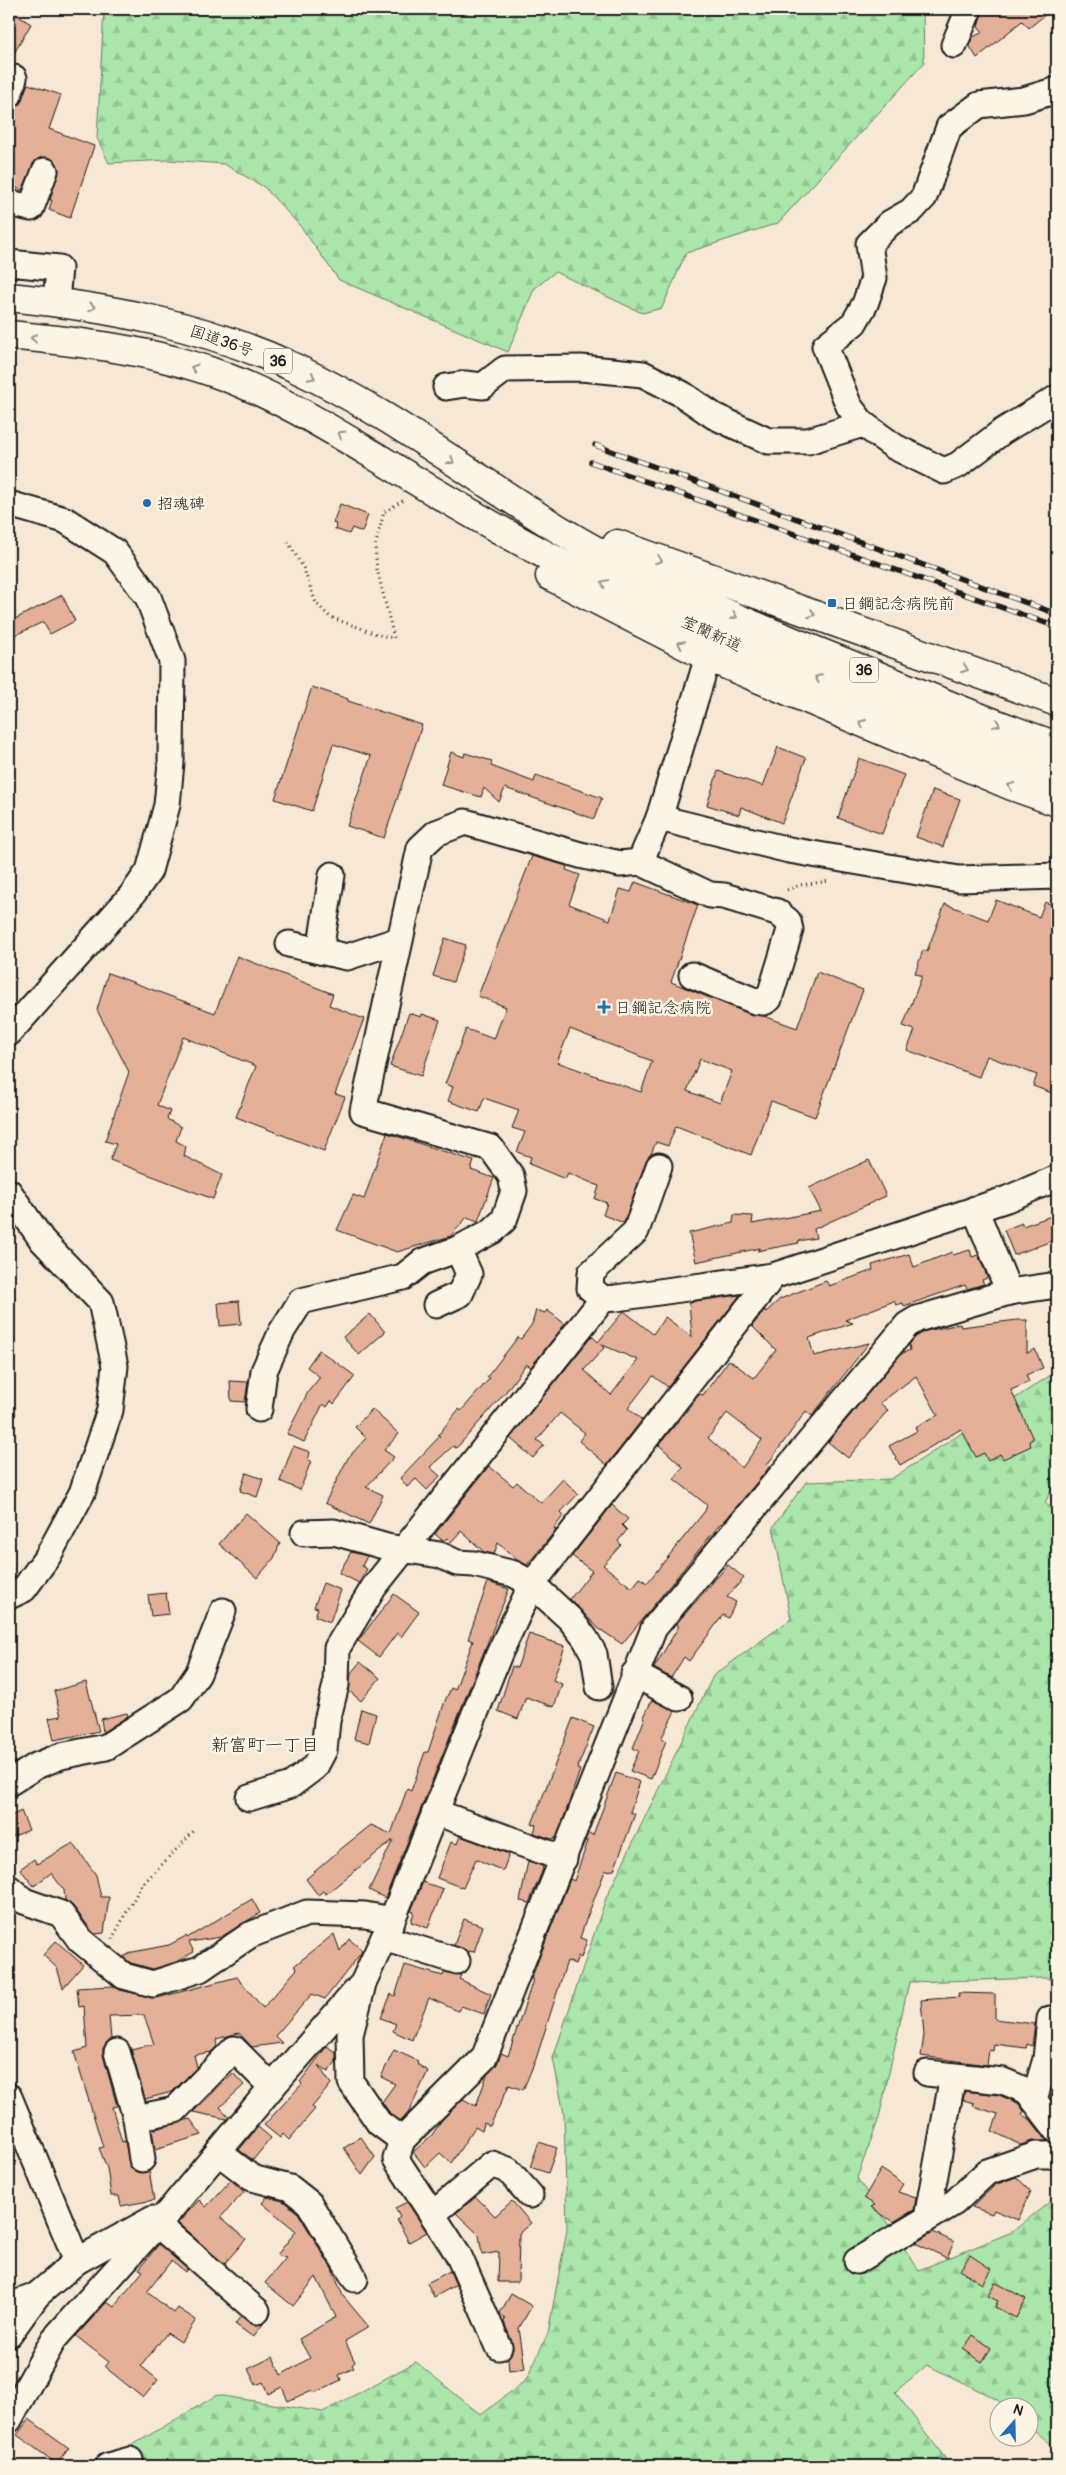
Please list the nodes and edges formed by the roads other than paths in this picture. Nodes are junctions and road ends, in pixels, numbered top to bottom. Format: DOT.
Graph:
graph roads {
  1 [pos="969,9"];
  2 [pos="954,45"];
  3 [pos="1057,90"];
  4 [pos="45,171"];
  5 [pos="9,203"];
  6 [pos="9,263"];
  7 [pos="9,298"];
  8 [pos="56,302"];
  9 [pos="9,335"];
  10 [pos="446,387"];
  11 [pos="1057,398"];
  12 [pos="863,424"];
  13 [pos="382,460"];
  14 [pos="9,504"];
  15 [pos="516,504"];
  16 [pos="668,600"];
  17 [pos="708,657"];
  18 [pos="1057,702"];
  19 [pos="1057,746"];
  20 [pos="1057,773"];
  21 [pos="1057,802"];
  22 [pos="659,818"];
  23 [pos="640,862"];
  24 [pos="332,875"];
  25 [pos="1057,876"];
  26 [pos="399,940"];
  27 [pos="289,944"];
  28 [pos="320,951"];
  29 [pos="692,976"];
  30 [pos="9,1033"];
  31 [pos="659,1166"];
  32 [pos="1057,1178"];
  33 [pos="9,1192"];
  34 [pos="975,1209"];
  35 [pos="458,1249"];
  36 [pos="773,1276"];
  37 [pos="1057,1285"];
  38 [pos="1009,1292"];
  39 [pos="603,1299"];
  40 [pos="436,1305"];
  41 [pos="259,1409"];
  42 [pos="304,1533"];
  43 [pos="403,1550"];
  44 [pos="532,1584"];
  45 [pos="9,1596"];
  46 [pos="223,1611"];
  47 [pos="634,1674"];
  48 [pos="599,1687"];
  49 [pos="679,1698"];
  50 [pos="9,1783"];
  51 [pos="249,1798"];
  52 [pos="435,1812"];
  53 [pos="564,1859"];
  54 [pos="9,1888"];
  55 [pos="388,1929"];
  56 [pos="457,1961"];
  57 [pos="363,1983"];
  58 [pos="1050,2019"];
  59 [pos="117,2052"];
  60 [pos="926,2073"];
  61 [pos="953,2076"];
  62 [pos="272,2087"];
  63 [pos="9,2097"];
  64 [pos="1034,2100"];
  65 [pos="136,2118"];
  66 [pos="1057,2130"];
  67 [pos="402,2140"];
  68 [pos="218,2152"];
  69 [pos="1057,2155"];
  70 [pos="142,2159"];
  71 [pos="530,2195"];
  72 [pos="433,2214"];
  73 [pos="164,2217"];
  74 [pos="927,2218"];
  75 [pos="77,2260"];
  76 [pos="857,2261"];
  77 [pos="355,2278"];
  78 [pos="39,2293"];
  79 [pos="9,2306"];
  80 [pos="257,2311"];
  81 [pos="9,2334"];
  82 [pos="499,2347"];
  83 [pos="9,2420"];
  1 -- 2 [label="street"];
  3 -- 12 [label="street"];
  4 -- 5 [label="street"];
  6 -- 8 [label="street"];
  7 -- 8 [label="highway, 国道36号 / 36"];
  8 -- 15 [label="highway, 国道36号 / 36, one-way"];
  13 -- 9 [label="highway, 国道36号 / 36, one-way"];
  10 -- 12 [label="street"];
  11 -- 12 [label="street"];
  16 -- 13 [label="highway, 室蘭新道 / 36, one-way"];
  17 -- 13 [label="highway, one-way"];
  14 -- 30 [label="street"];
  15 -- 16 [label="highway, 室蘭新道 / 36"];
  15 -- 18 [label="highway, one-way"];
  16 -- 19 [label="highway, 室蘭新道 / 36, one-way"];
  20 -- 16 [label="highway, 室蘭新道 / 36, one-way"];
  21 -- 17 [label="highway, one-way"];
  17 -- 22 [label="street"];
  22 -- 23 [label="street"];
  22 -- 25 [label="street"];
  23 -- 26 [label="street"];
  23 -- 29 [label="street"];
  24 -- 28 [label="street"];
  26 -- 28 [label="street"];
  26 -- 35 [label="street"];
  27 -- 28 [label="street"];
  31 -- 39 [label="street"];
  32 -- 34 [label="street"];
  33 -- 45 [label="street"];
  34 -- 36 [label="street"];
  34 -- 38 [label="street"];
  35 -- 40 [label="street"];
  35 -- 41 [label="street"];
  36 -- 39 [label="street"];
  36 -- 44 [label="street"];
  37 -- 38 [label="street"];
  38 -- 47 [label="street"];
  39 -- 43 [label="street"];
  42 -- 43 [label="street"];
  43 -- 44 [label="street"];
  43 -- 51 [label="street"];
  44 -- 48 [label="street"];
  44 -- 52 [label="street"];
  46 -- 50 [label="street"];
  47 -- 49 [label="street"];
  47 -- 53 [label="street"];
  52 -- 53 [label="street"];
  52 -- 55 [label="street"];
  53 -- 67 [label="street"];
  54 -- 55 [label="street"];
  55 -- 56 [label="street"];
  55 -- 57 [label="street"];
  57 -- 62 [label="street"];
  57 -- 67 [label="street"];
  58 -- 64 [label="street"];
  59 -- 65 [label="street"];
  60 -- 61 [label="street"];
  61 -- 64 [label="street"];
  61 -- 74 [label="street"];
  62 -- 65 [label="street"];
  62 -- 68 [label="street"];
  63 -- 75 [label="street"];
  64 -- 66 [label="street"];
  65 -- 70 [label="street"];
  67 -- 72 [label="street"];
  68 -- 73 [label="street"];
  68 -- 77 [label="street"];
  69 -- 74 [label="street"];
  71 -- 72 [label="street"];
  72 -- 82 [label="street"];
  73 -- 75 [label="street"];
  73 -- 80 [label="street"];
  73 -- 83 [label="street"];
  74 -- 76 [label="street"];
  75 -- 78 [label="street"];
  78 -- 79 [label="street"];
  78 -- 81 [label="street"];
}
